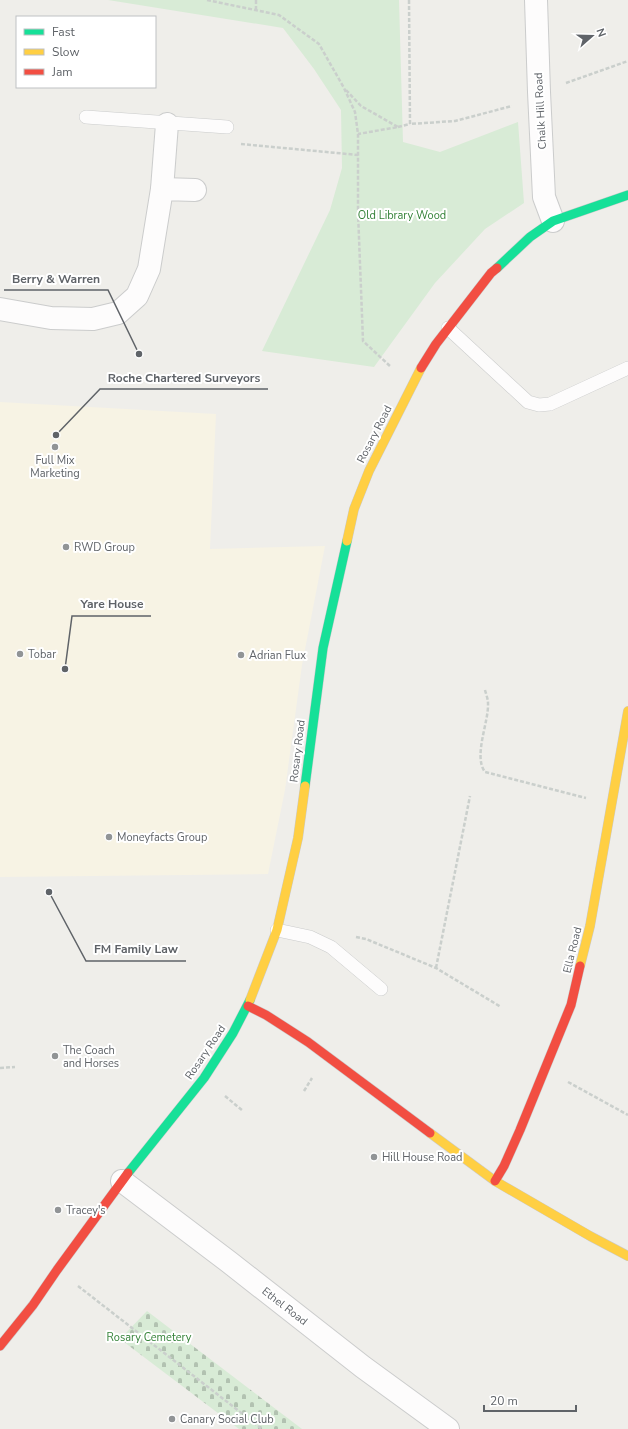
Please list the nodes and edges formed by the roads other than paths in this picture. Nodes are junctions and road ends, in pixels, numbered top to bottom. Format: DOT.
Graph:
graph roads {
  1 [pos="536,0"];
  2 [pos="86,117"];
  3 [pos="168,124"];
  4 [pos="227,127"];
  5 [pos="162,189"];
  6 [pos="195,190"];
  7 [pos="628,195"];
  8 [pos="553,221"];
  9 [pos="0,309"];
  10 [pos="448,328"];
  11 [pos="628,368"];
  12 [pos="628,711"];
  13 [pos="277,930"];
  14 [pos="381,990"];
  15 [pos="248,1006"];
  16 [pos="122,1181"];
  17 [pos="495,1181"];
  18 [pos="628,1256"];
  19 [pos="0,1346"];
  20 [pos="448,1429"];
  1 -- 8 [label="street, Chalk Hill Road"];
  2 -- 3 [label="lane"];
  3 -- 4 [label="lane"];
  3 -- 5 [label="street"];
  5 -- 6 [label="street"];
  5 -- 9 [label="street"];
  7 -- 8 [label="street, Rosary Road"];
  8 -- 10 [label="street, Rosary Road"];
  10 -- 11 [label="lane"];
  10 -- 13 [label="street, Rosary Road"];
  12 -- 17 [label="street, Ella Road"];
  13 -- 14 [label="lane"];
  13 -- 15 [label="street, Rosary Road"];
  15 -- 16 [label="street, Rosary Road"];
  15 -- 17 [label="street"];
  16 -- 19 [label="street, Rosary Road"];
  16 -- 20 [label="street, Ethel Road"];
  17 -- 18 [label="street"];
}
